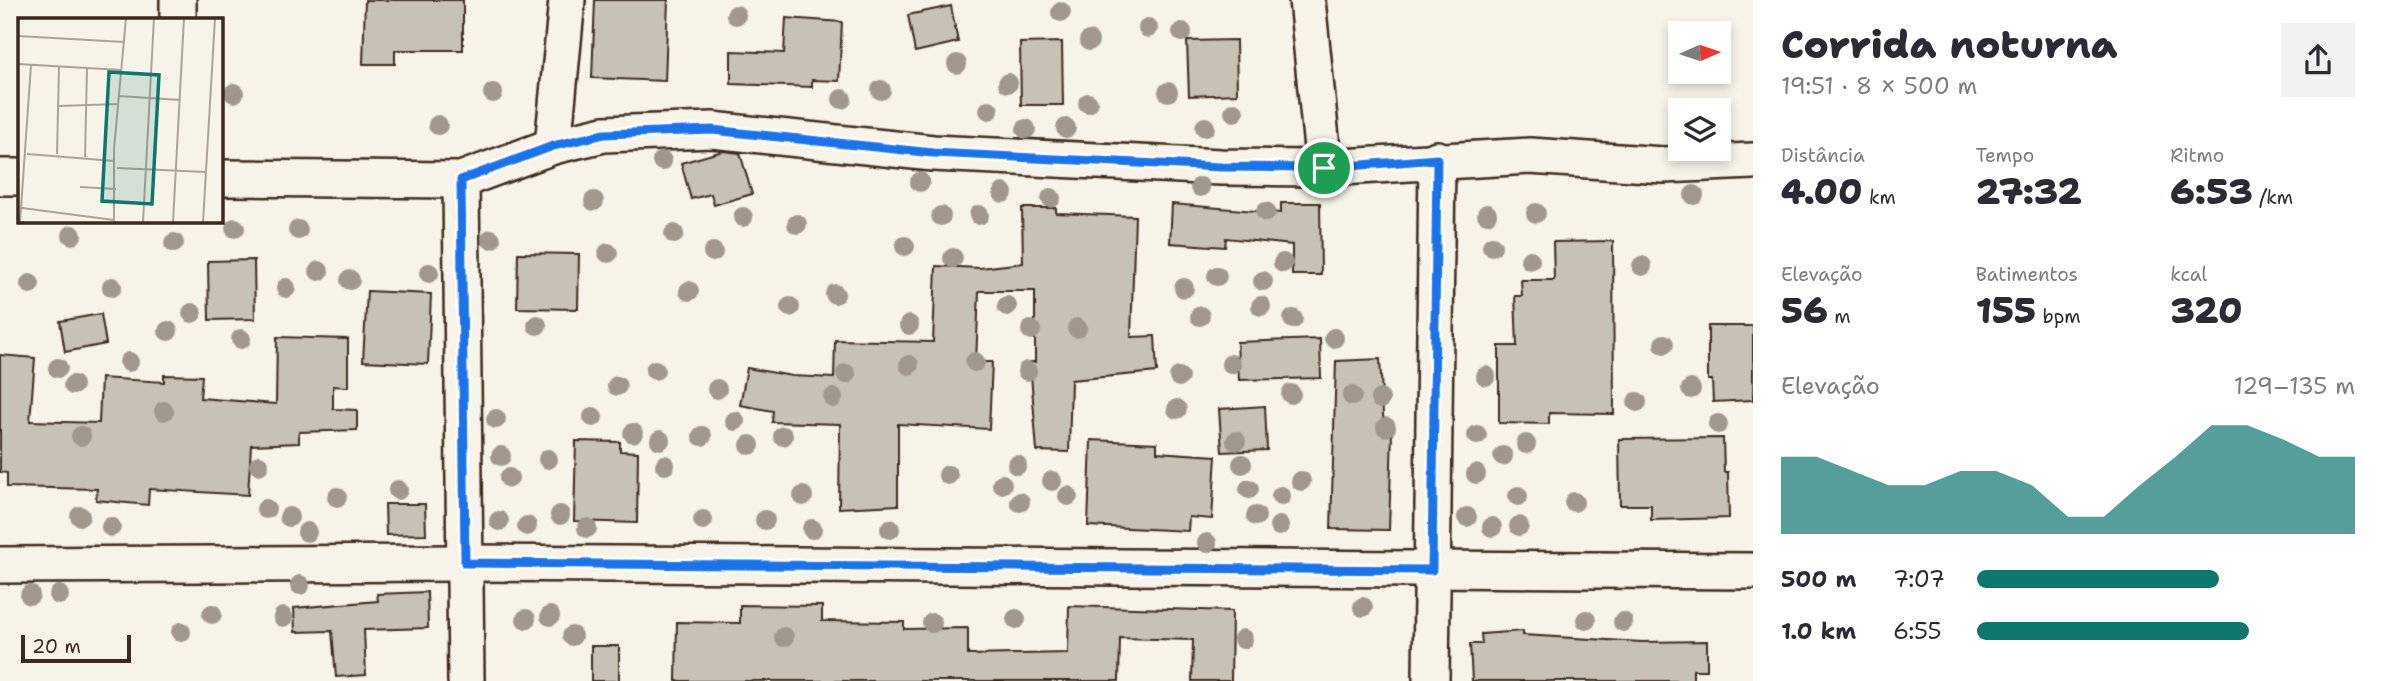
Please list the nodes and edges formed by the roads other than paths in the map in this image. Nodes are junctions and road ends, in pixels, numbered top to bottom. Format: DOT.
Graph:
graph roads {
  1 [pos="178,0"];
  2 [pos="567,0"];
  3 [pos="1307,0"];
  4 [pos="178,18"];
  5 [pos="553,146"];
  6 [pos="1437,159"];
  7 [pos="1753,161"];
  8 [pos="1324,168"];
  9 [pos="0,177"];
  10 [pos="18,177"];
  11 [pos="222,178"];
  12 [pos="461,180"];
  13 [pos="465,563"];
  14 [pos="0,565"];
  15 [pos="1432,570"];
  16 [pos="1753,571"];
  17 [pos="466,681"];
  18 [pos="1431,681"];
  1 -- 4 [label="street"];
  2 -- 5 [label="street"];
  3 -- 8 [label="street"];
  5 -- 8 [label="street"];
  5 -- 12 [label="street"];
  6 -- 7 [label="street"];
  6 -- 8 [label="street"];
  6 -- 15 [label="street"];
  9 -- 10 [label="street"];
  11 -- 12 [label="street"];
  12 -- 13 [label="street"];
  13 -- 14 [label="street"];
  13 -- 15 [label="street"];
  13 -- 17 [label="street"];
  15 -- 16 [label="street"];
  15 -- 18 [label="street"];
}
